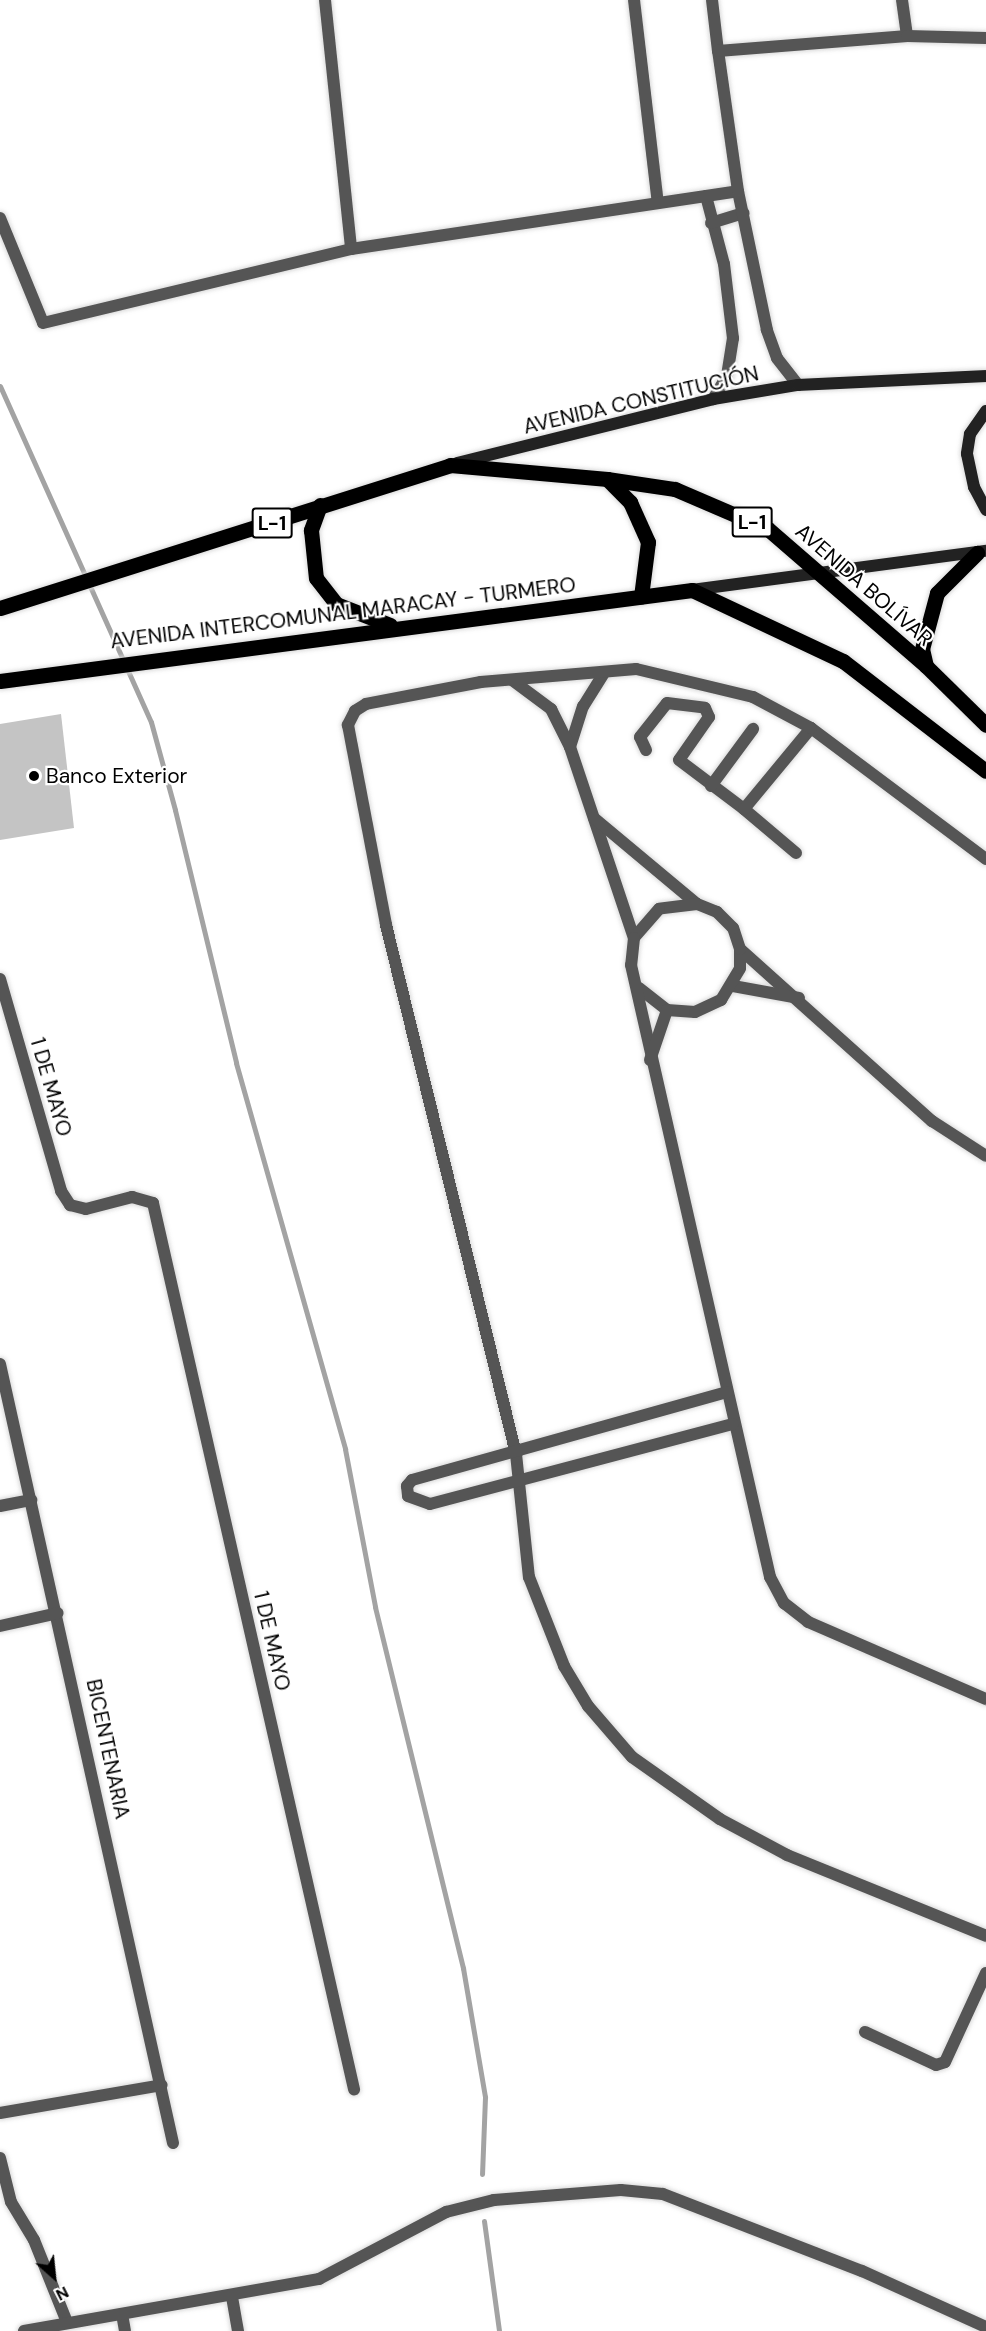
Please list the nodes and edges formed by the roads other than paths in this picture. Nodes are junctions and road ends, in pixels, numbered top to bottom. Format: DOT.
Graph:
graph roads {
  1 [pos="325,0"];
  2 [pos="634,0"];
  3 [pos="712,0"];
  4 [pos="902,0"];
  5 [pos="907,36"];
  6 [pos="986,38"];
  7 [pos="718,51"];
  8 [pos="738,191"];
  9 [pos="706,196"];
  10 [pos="657,203"];
  11 [pos="744,213"];
  12 [pos="0,218"];
  13 [pos="711,223"];
  14 [pos="351,249"];
  15 [pos="986,376"];
  16 [pos="798,385"];
  17 [pos="713,399"];
  18 [pos="986,411"];
  19 [pos="450,465"];
  20 [pos="607,479"];
  21 [pos="320,505"];
  22 [pos="986,510"];
  23 [pos="981,552"];
  24 [pos="816,572"];
  25 [pos="692,590"];
  26 [pos="642,597"];
  27 [pos="0,608"];
  28 [pos="394,626"];
  29 [pos="926,666"];
  30 [pos="604,673"];
  31 [pos="512,680"];
  32 [pos="0,681"];
  33 [pos="986,725"];
  34 [pos="812,728"];
  35 [pos="753,729"];
  36 [pos="570,747"];
  37 [pos="646,750"];
  38 [pos="986,771"];
  39 [pos="711,786"];
  40 [pos="744,809"];
  41 [pos="593,818"];
  42 [pos="796,853"];
  43 [pos="986,859"];
  44 [pos="697,904"];
  45 [pos="634,938"];
  46 [pos="740,949"];
  47 [pos="0,979"];
  48 [pos="733,986"];
  49 [pos="639,988"];
  50 [pos="800,998"];
  51 [pos="667,1010"];
  52 [pos="650,1061"];
  53 [pos="986,1156"];
  54 [pos="0,1364"];
  55 [pos="2,1381"];
  56 [pos="727,1392"];
  57 [pos="733,1424"];
  58 [pos="516,1454"];
  59 [pos="520,1479"];
  60 [pos="32,1500"];
  61 [pos="0,1506"];
  62 [pos="58,1613"];
  63 [pos="0,1626"];
  64 [pos="986,1699"];
  65 [pos="986,1936"];
  66 [pos="986,1973"];
  67 [pos="864,2032"];
  68 [pos="162,2085"];
  69 [pos="354,2089"];
  70 [pos="0,2113"];
  71 [pos="173,2143"];
  72 [pos="0,2158"];
  73 [pos="6,2203"];
  74 [pos="232,2297"];
  75 [pos="122,2314"];
  76 [pos="67,2322"];
  77 [pos="986,2327"];
  78 [pos="24,2331"];
  79 [pos="125,2331"];
  80 [pos="238,2331"];
  1 -- 14 [label="street"];
  2 -- 10 [label="street"];
  3 -- 7 [label="street"];
  4 -- 5 [label="street"];
  5 -- 6 [label="street"];
  5 -- 7 [label="street"];
  7 -- 8 [label="street"];
  8 -- 9 [label="street"];
  8 -- 11 [label="street"];
  9 -- 10 [label="street"];
  9 -- 13 [label="street"];
  10 -- 14 [label="street"];
  11 -- 13 [label="street"];
  11 -- 16 [label="street"];
  12 -- 14 [label="street"];
  13 -- 17 [label="street"];
  15 -- 16 [label="street, AVENIDA CONSTITUCIÓN"];
  16 -- 17 [label="street, AVENIDA CONSTITUCIÓN"];
  17 -- 19 [label="street, AVENIDA CONSTITUCIÓN"];
  18 -- 22 [label="street"];
  19 -- 20 [label="main road, AVENIDA BOLÍVAR / L-1"];
  19 -- 21 [label="main road, L-1"];
  20 -- 24 [label="main road, AVENIDA BOLÍVAR / L-1"];
  20 -- 26 [label="main road"];
  21 -- 27 [label="main road, L-1"];
  21 -- 28 [label="main road"];
  23 -- 24 [label="street"];
  23 -- 29 [label="main road"];
  24 -- 25 [label="street"];
  24 -- 29 [label="main road, AVENIDA BOLÍVAR / L-1"];
  25 -- 26 [label="main road, AVENIDA INTERCOMUNAL MARACAY - TURMERO"];
  25 -- 38 [label="main road"];
  26 -- 28 [label="main road, AVENIDA INTERCOMUNAL MARACAY - TURMERO"];
  28 -- 32 [label="main road, AVENIDA INTERCOMUNAL MARACAY - TURMERO"];
  29 -- 33 [label="main road, AVENIDA BOLÍVAR / L-1"];
  30 -- 31 [label="street"];
  30 -- 34 [label="street"];
  30 -- 36 [label="street"];
  31 -- 36 [label="street"];
  31 -- 58 [label="street"];
  34 -- 40 [label="street"];
  34 -- 43 [label="street"];
  35 -- 39 [label="street"];
  36 -- 41 [label="street"];
  37 -- 39 [label="street"];
  39 -- 40 [label="street"];
  40 -- 42 [label="street"];
  41 -- 44 [label="street"];
  41 -- 45 [label="street"];
  44 -- 45 [label="street"];
  44 -- 46 [label="street"];
  45 -- 49 [label="street"];
  46 -- 48 [label="street"];
  46 -- 50 [label="street"];
  47 -- 69 [label="street, 1 DE MAYO"];
  48 -- 50 [label="street"];
  48 -- 51 [label="street"];
  49 -- 51 [label="street"];
  49 -- 52 [label="street"];
  50 -- 53 [label="street"];
  51 -- 52 [label="street"];
  52 -- 56 [label="street"];
  54 -- 55 [label="street, BICENTENARIA"];
  55 -- 60 [label="street, BICENTENARIA"];
  56 -- 57 [label="street"];
  56 -- 58 [label="street"];
  57 -- 59 [label="street"];
  57 -- 64 [label="street"];
  58 -- 59 [label="street"];
  58 -- 59 [label="street"];
  59 -- 65 [label="street"];
  60 -- 61 [label="street"];
  60 -- 62 [label="street, BICENTENARIA"];
  62 -- 63 [label="street"];
  62 -- 68 [label="street, BICENTENARIA"];
  66 -- 67 [label="street"];
  68 -- 70 [label="street"];
  68 -- 71 [label="street, BICENTENARIA"];
  72 -- 73 [label="street"];
  73 -- 76 [label="street"];
  74 -- 75 [label="street"];
  74 -- 77 [label="street"];
  74 -- 80 [label="street"];
  75 -- 76 [label="street"];
  75 -- 79 [label="street"];
  76 -- 78 [label="street"];
}
